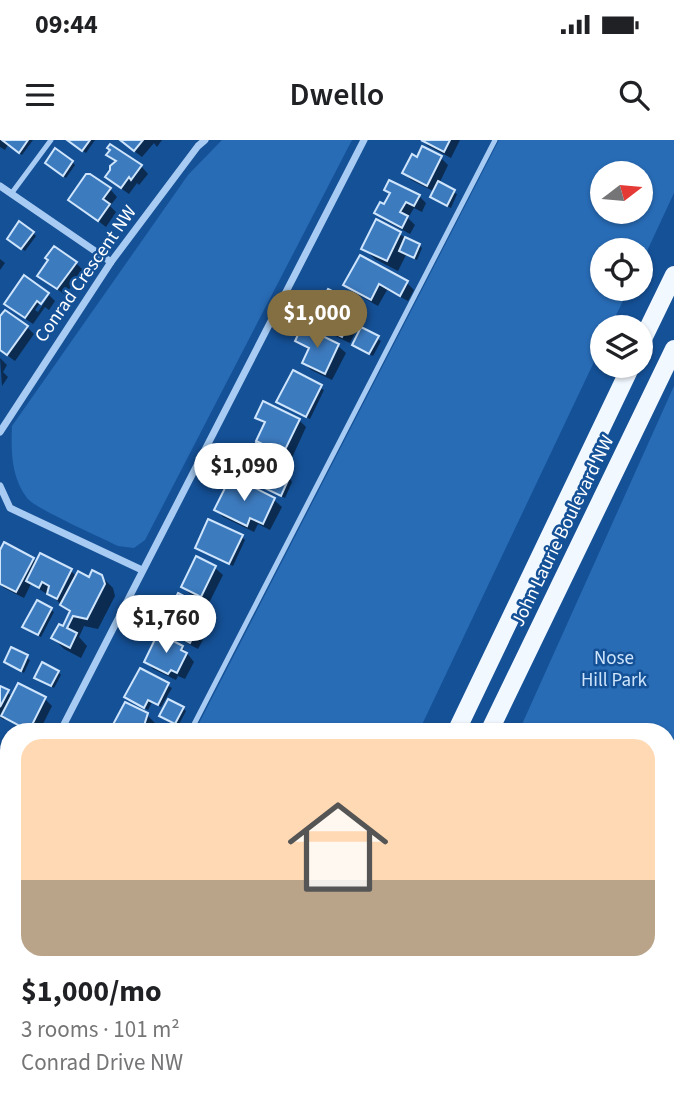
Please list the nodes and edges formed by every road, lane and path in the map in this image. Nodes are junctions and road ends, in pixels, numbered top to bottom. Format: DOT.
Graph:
graph roads {
  1 [pos="51,140"];
  2 [pos="205,140"];
  3 [pos="364,140"];
  4 [pos="495,140"];
  5 [pos="0,186"];
  6 [pos="11,194"];
  7 [pos="111,262"];
  8 [pos="674,275"];
  9 [pos="653,318"];
  10 [pos="674,349"];
  11 [pos="625,378"];
  12 [pos="0,432"];
  13 [pos="0,486"];
  14 [pos="142,570"];
  15 [pos="65,723"];
  16 [pos="195,723"];
  17 [pos="460,723"];
  18 [pos="493,723"];
  1 -- 6 [label="lane"];
  2 -- 7 [label="street, Conrad Crescent NW"];
  3 -- 14 [label="street"];
  4 -- 16 [label="lane"];
  5 -- 6 [label="street"];
  6 -- 7 [label="street"];
  7 -- 12 [label="street, Conrad Crescent NW"];
  8 -- 9 [label="main road"];
  10 -- 18 [label="main road, John Laurie Boulevard NW"];
  11 -- 17 [label="main road, John Laurie Boulevard NW"];
  13 -- 14 [label="street"];
  14 -- 15 [label="street"];
}
